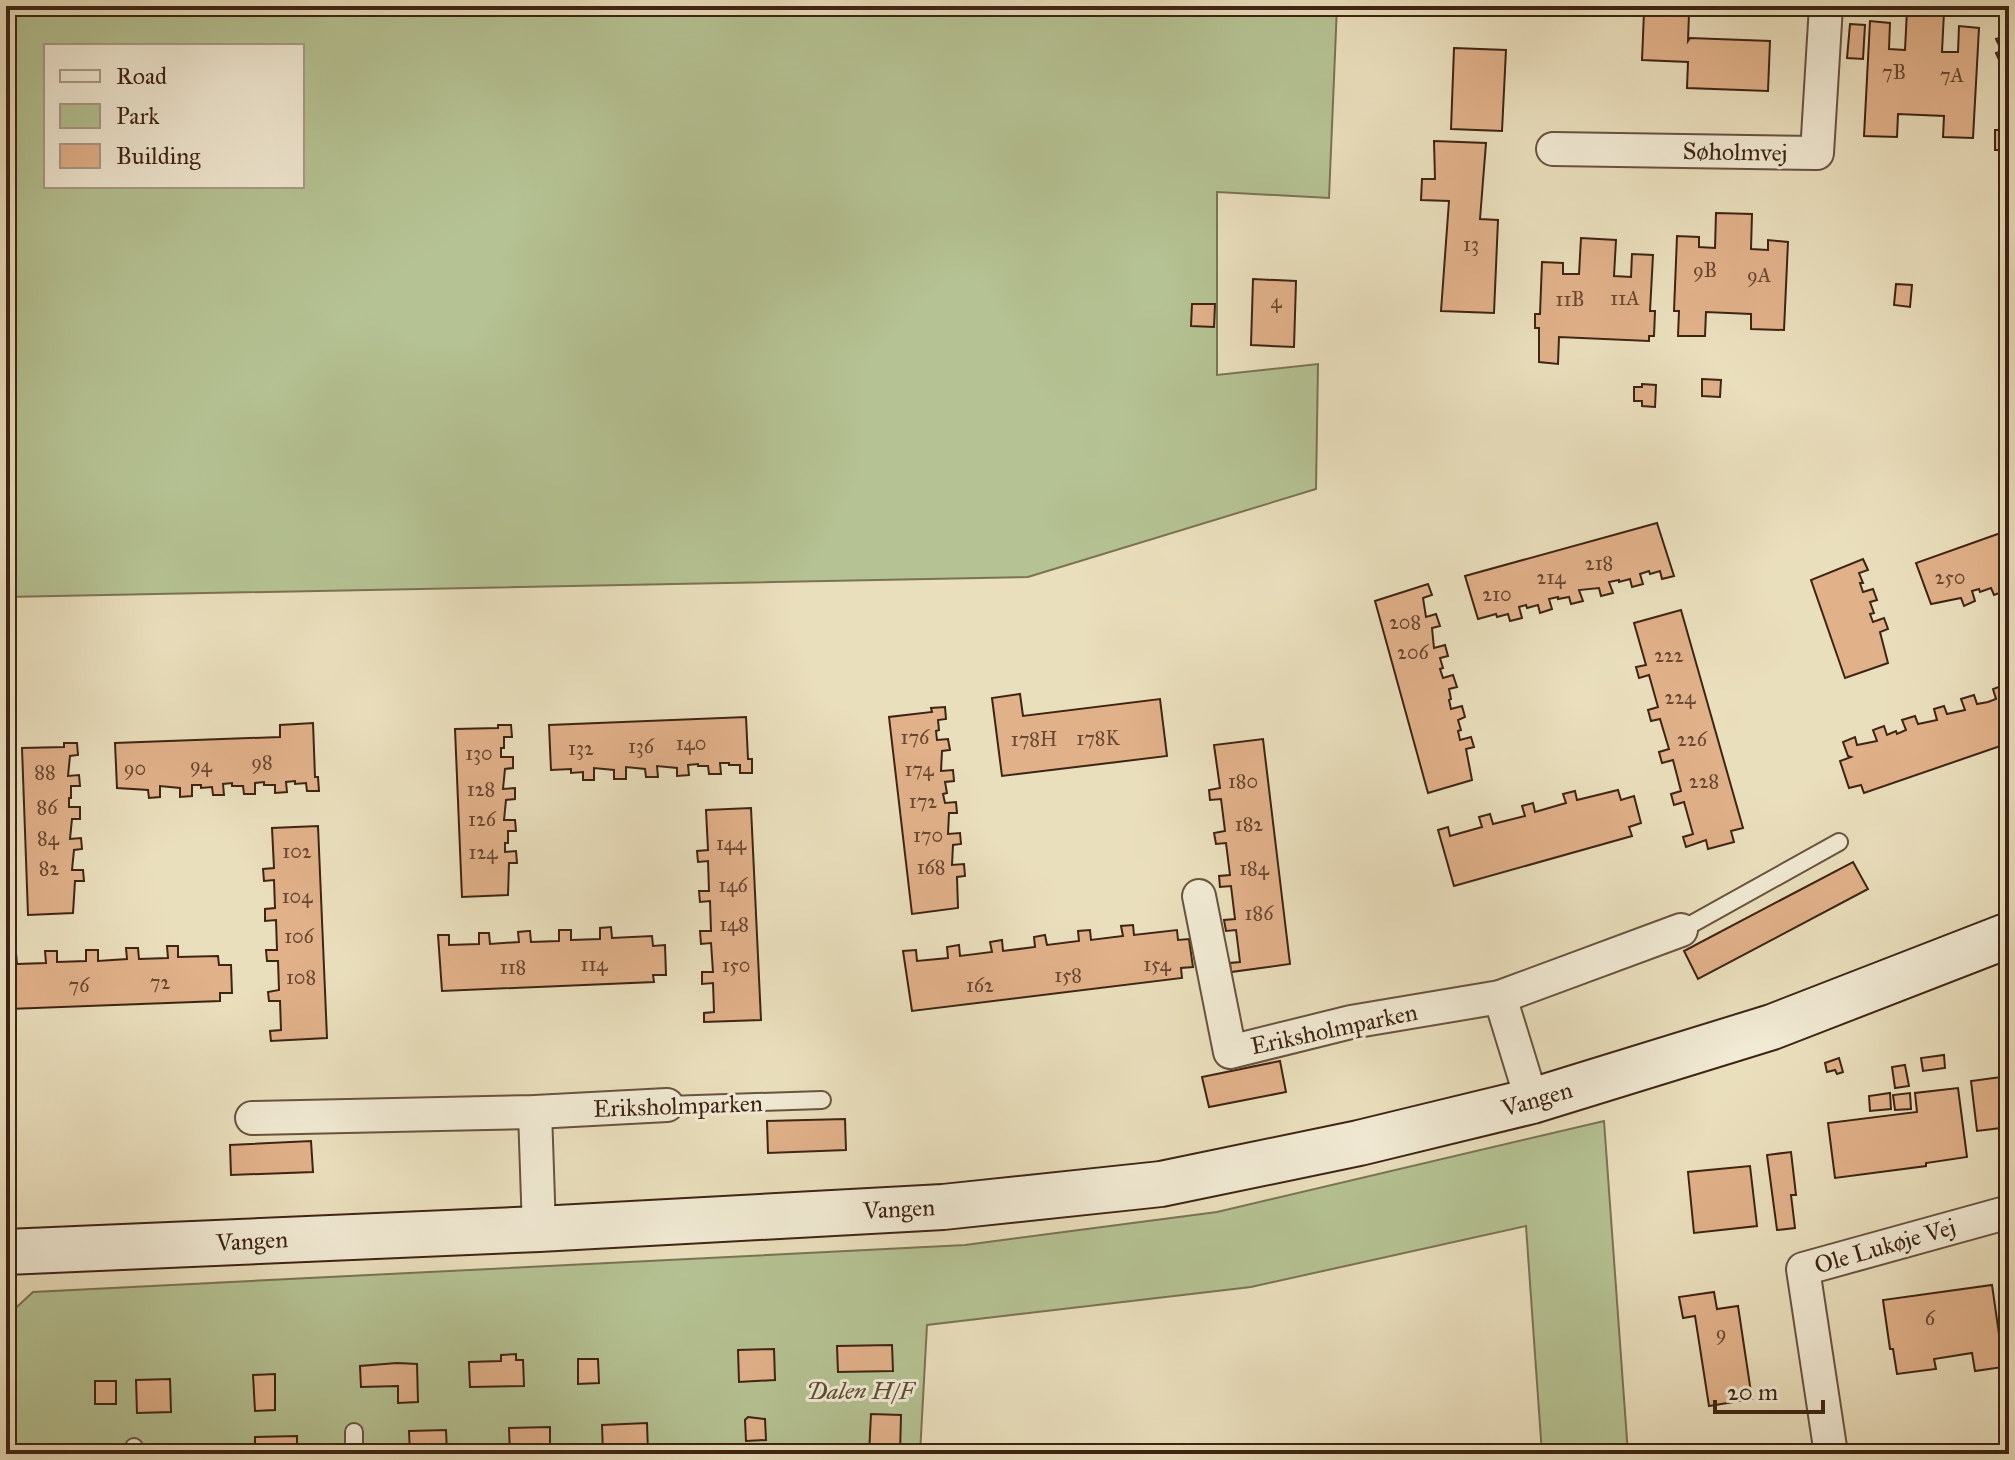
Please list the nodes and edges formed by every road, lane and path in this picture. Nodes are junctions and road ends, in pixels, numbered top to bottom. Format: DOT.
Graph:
graph roads {
  1 [pos="1826,6"];
  2 [pos="1553,149"];
  3 [pos="1839,842"];
  4 [pos="1199,896"];
  5 [pos="2009,908"];
  6 [pos="1681,930"];
  7 [pos="2009,935"];
  8 [pos="1500,997"];
  9 [pos="1772,1027"];
  10 [pos="822,1100"];
  11 [pos="1532,1101"];
  12 [pos="667,1105"];
  13 [pos="535,1112"];
  14 [pos="252,1118"];
  15 [pos="2009,1212"];
  16 [pos="539,1229"];
  17 [pos="6,1252"];
  18 [pos="354,1432"];
  19 [pos="354,1454"];
  20 [pos="1831,1454"];
  1 -- 2 [label="street, Søholmvej"];
  3 -- 6 [label="lane, Eriksholmparken"];
  4 -- 8 [label="street, Eriksholmparken"];
  5 -- 9 [label="street, Vangen"];
  6 -- 8 [label="street, Eriksholmparken"];
  7 -- 9 [label="street, Vangen"];
  8 -- 11 [label="street"];
  9 -- 11 [label="street, Vangen"];
  10 -- 12 [label="lane, Eriksholmparken"];
  11 -- 16 [label="street, Vangen"];
  12 -- 13 [label="street, Eriksholmparken"];
  13 -- 14 [label="street, Eriksholmparken"];
  13 -- 16 [label="street"];
  15 -- 20 [label="street, Ole Lukøje Vej"];
  16 -- 17 [label="street, Vangen"];
  18 -- 19 [label="lane"];
}
